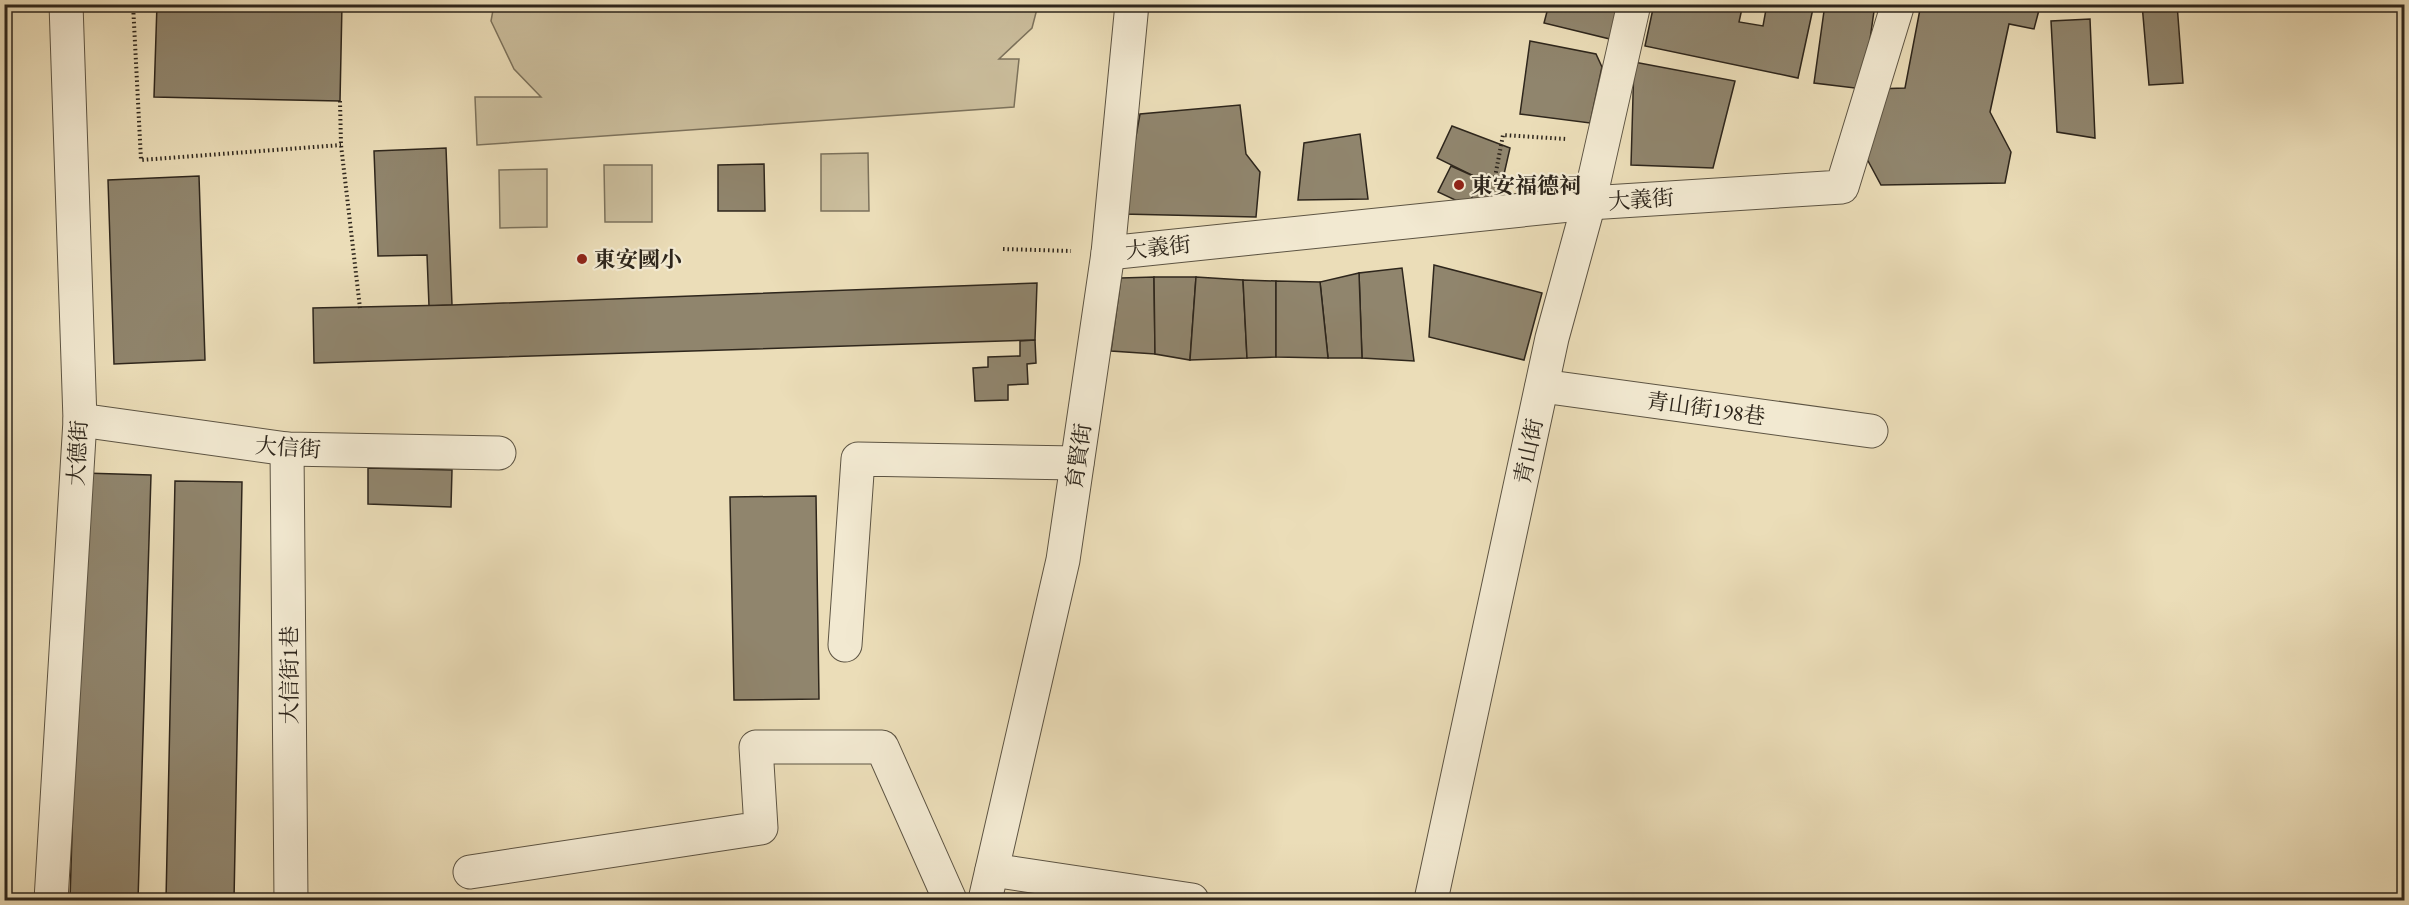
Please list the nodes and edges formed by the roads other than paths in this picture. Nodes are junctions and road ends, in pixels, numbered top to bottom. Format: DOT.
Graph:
graph roads {
  1 [pos="66,4"];
  2 [pos="1132,4"];
  3 [pos="1634,4"];
  4 [pos="1898,4"];
  5 [pos="1589,203"];
  6 [pos="1108,253"];
  7 [pos="1542,386"];
  8 [pos="80,420"];
  9 [pos="1871,431"];
  10 [pos="287,449"];
  11 [pos="499,453"];
  12 [pos="1077,463"];
  13 [pos="845,645"];
  14 [pos="470,872"];
  15 [pos="988,885"];
  16 [pos="51,900"];
  17 [pos="291,900"];
  18 [pos="950,900"];
  19 [pos="1192,900"];
  20 [pos="1431,900"];
  1 -- 8 [label="street, 大德街"];
  2 -- 6 [label="street, 育賢街"];
  3 -- 5 [label="street, 青山街"];
  4 -- 5 [label="street, 大義街"];
  5 -- 6 [label="street, 大義街"];
  5 -- 7 [label="street, 青山街"];
  6 -- 12 [label="street, 育賢街"];
  7 -- 9 [label="street, 青山街198巷"];
  7 -- 20 [label="street, 青山街"];
  8 -- 10 [label="street, 大信街"];
  8 -- 16 [label="street, 大德街"];
  10 -- 11 [label="street, 大信街"];
  10 -- 17 [label="street, 大信街1巷"];
  12 -- 13 [label="street"];
  12 -- 15 [label="street, 育賢街"];
  14 -- 18 [label="street"];
  15 -- 19 [label="street"];
}
